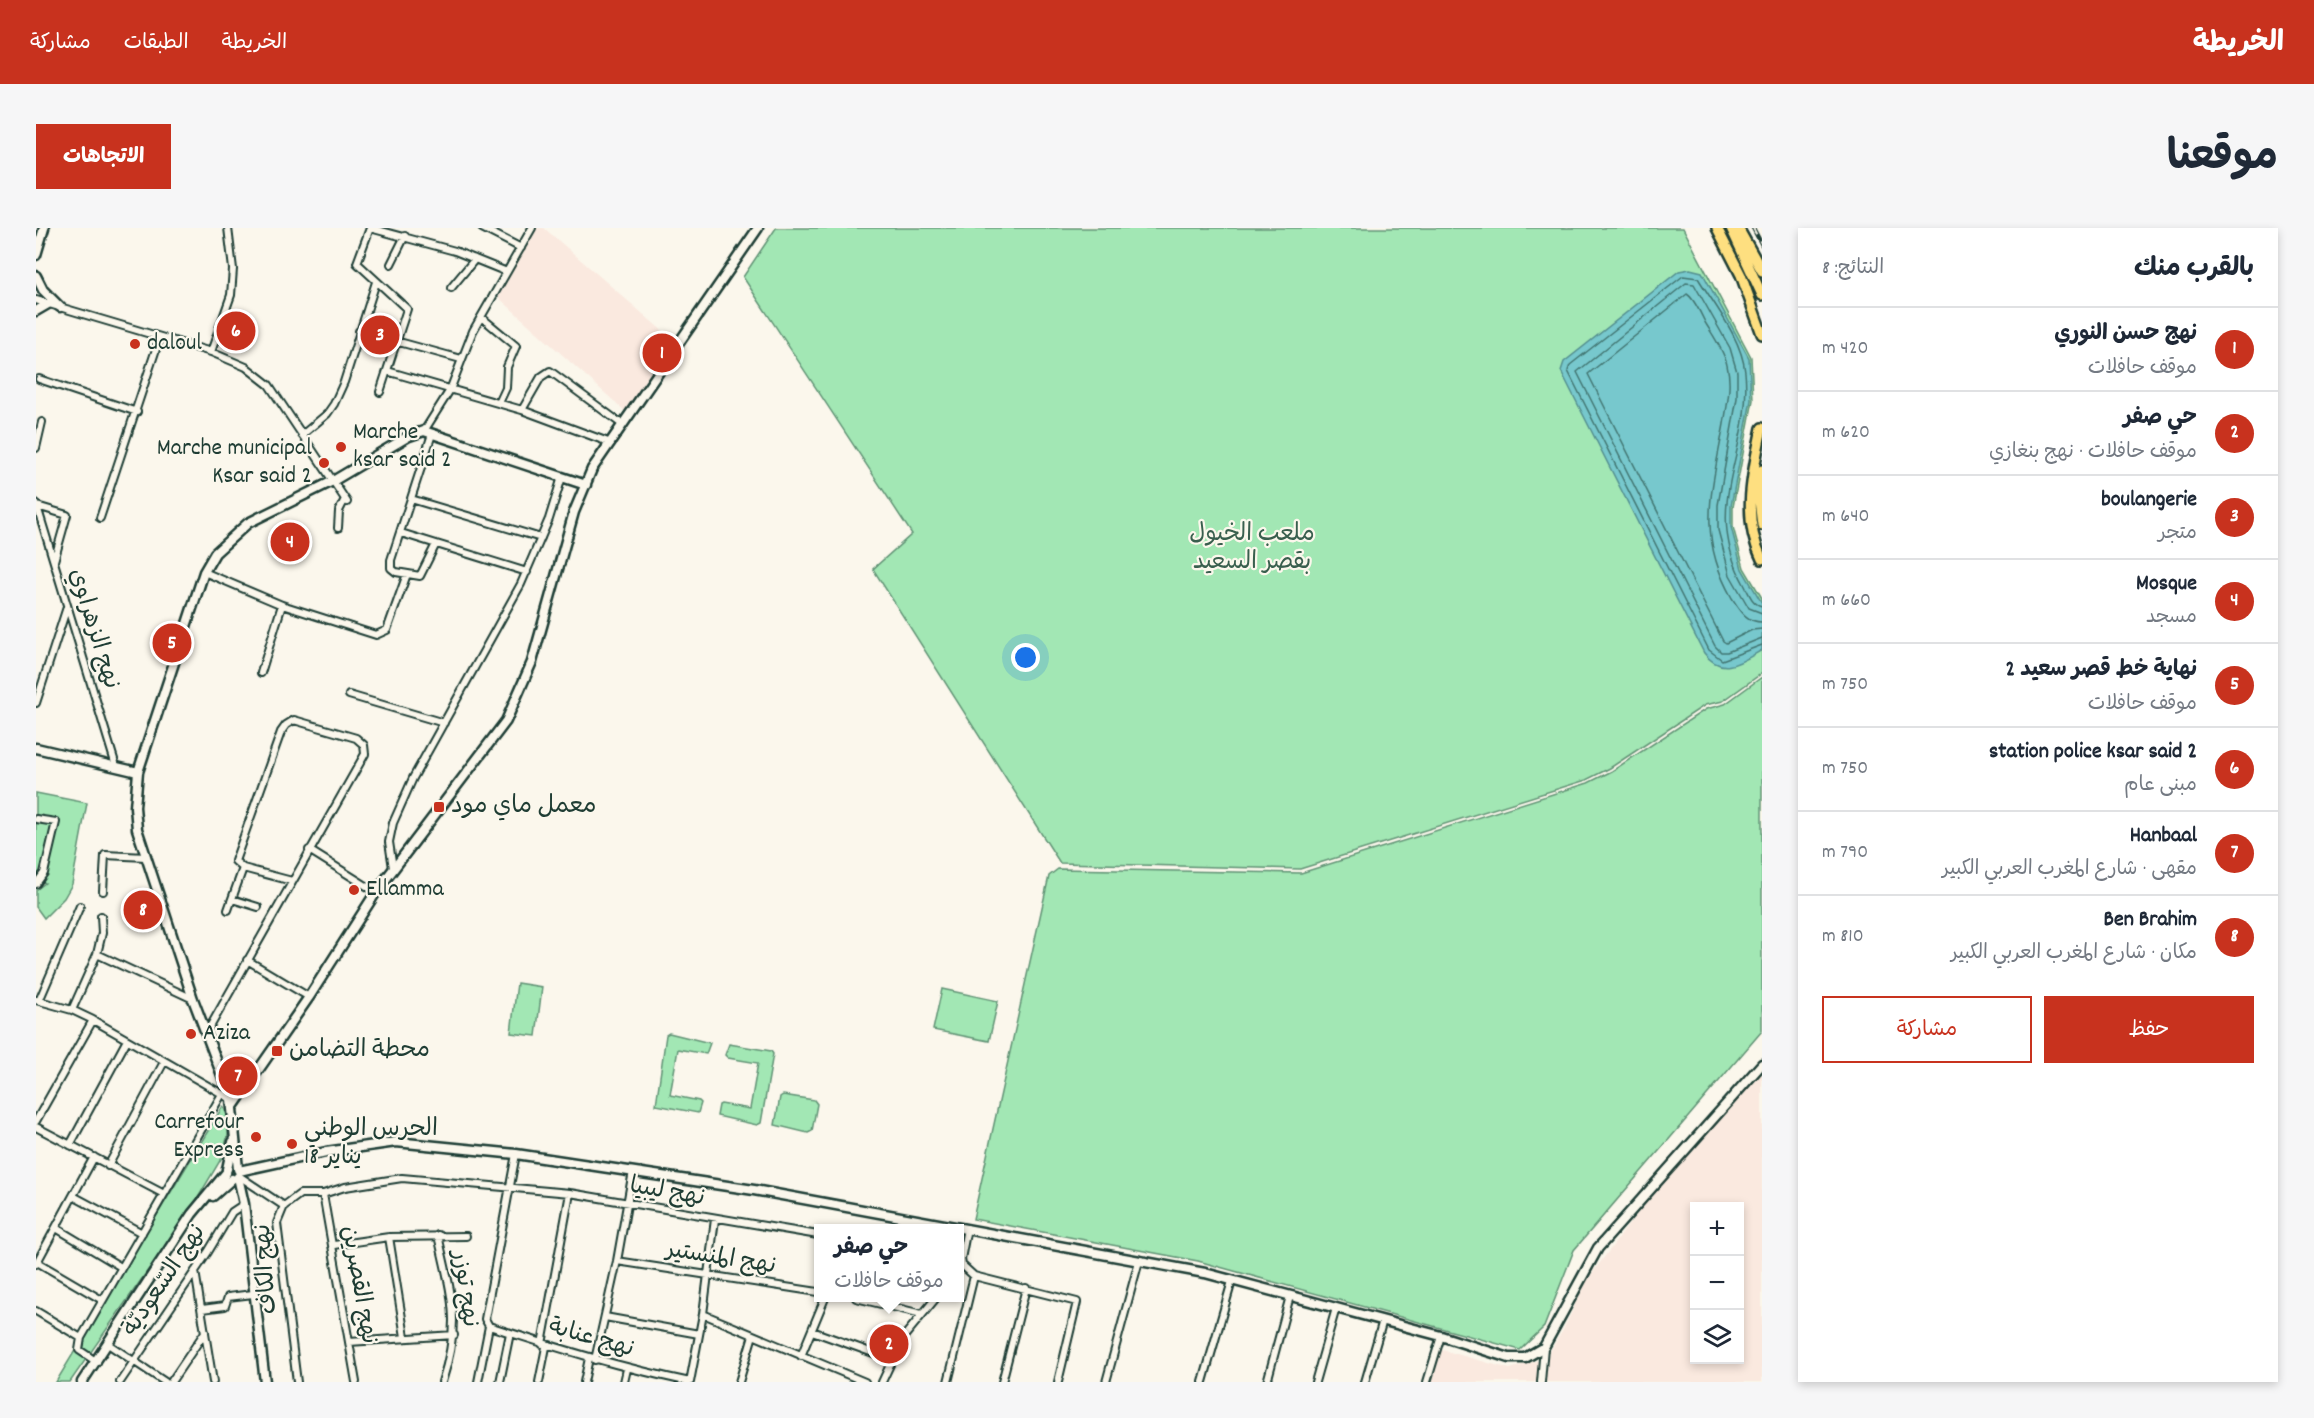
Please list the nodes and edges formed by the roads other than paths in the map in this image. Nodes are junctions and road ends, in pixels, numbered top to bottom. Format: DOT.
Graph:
graph roads {
  1 [pos="44,228"];
  2 [pos="228,228"];
  3 [pos="370,228"];
  4 [pos="482,228"];
  5 [pos="532,228"];
  6 [pos="758,228"];
  7 [pos="1717,228"];
  8 [pos="1731,228"];
  9 [pos="1738,228"];
  10 [pos="405,236"];
  11 [pos="521,248"];
  12 [pos="36,255"];
  13 [pos="475,259"];
  14 [pos="391,264"];
  15 [pos="1762,271"];
  16 [pos="507,272"];
  17 [pos="36,276"];
  18 [pos="376,282"];
  19 [pos="450,288"];
  20 [pos="1762,295"];
  21 [pos="36,300"];
  22 [pos="48,304"];
  23 [pos="60,307"];
  24 [pos="36,311"];
  25 [pos="481,317"];
  26 [pos="359,331"];
  27 [pos="1762,334"];
  28 [pos="160,337"];
  29 [pos="397,341"];
  30 [pos="211,352"];
  31 [pos="461,359"];
  32 [pos="387,371"];
  33 [pos="39,379"];
  34 [pos="450,390"];
  35 [pos="380,392"];
  36 [pos="499,403"];
  37 [pos="522,410"];
  38 [pos="136,412"];
  39 [pos="42,422"];
  40 [pos="623,425"];
  41 [pos="1762,428"];
  42 [pos="428,433"];
  43 [pos="302,435"];
  44 [pos="610,443"];
  45 [pos="36,448"];
  46 [pos="1762,470"];
  47 [pos="562,477"];
  48 [pos="333,481"];
  49 [pos="586,485"];
  50 [pos="411,499"];
  51 [pos="36,504"];
  52 [pos="100,518"];
  53 [pos="1762,525"];
  54 [pos="338,528"];
  55 [pos="401,533"];
  56 [pos="541,538"];
  57 [pos="436,543"];
  58 [pos="1762,559"];
  59 [pos="54,561"];
  60 [pos="204,572"];
  61 [pos="527,572"];
  62 [pos="407,574"];
  63 [pos="282,605"];
  64 [pos="67,606"];
  65 [pos="261,673"];
  66 [pos="349,695"];
  67 [pos="36,703"];
  68 [pos="444,723"];
  69 [pos="36,748"];
  70 [pos="116,766"];
  71 [pos="138,772"];
  72 [pos="36,819"];
  73 [pos="309,850"];
  74 [pos="146,857"];
  75 [pos="243,868"];
  76 [pos="393,868"];
  77 [pos="292,881"];
  78 [pos="36,884"];
  79 [pos="103,891"];
  80 [pos="376,892"];
  81 [pos="232,899"];
  82 [pos="80,906"];
  83 [pos="258,907"];
  84 [pos="228,910"];
  85 [pos="101,916"];
  86 [pos="97,954"];
  87 [pos="247,960"];
  88 [pos="309,997"];
  89 [pos="193,999"];
  90 [pos="38,1001"];
  91 [pos="72,1010"];
  92 [pos="93,1020"];
  93 [pos="206,1034"];
  94 [pos="126,1040"];
  95 [pos="164,1062"];
  96 [pos="1762,1064"];
  97 [pos="222,1094"];
  98 [pos="231,1104"];
  99 [pos="36,1121"];
  100 [pos="36,1127"];
  101 [pos="70,1145"];
  102 [pos="516,1154"];
  103 [pos="93,1157"];
  104 [pos="108,1166"];
  105 [pos="633,1171"];
  106 [pos="234,1174"];
  107 [pos="510,1189"];
  108 [pos="570,1193"];
  109 [pos="164,1194"];
  110 [pos="323,1194"];
  111 [pos="73,1196"];
  112 [pos="628,1204"];
  113 [pos="284,1206"];
  114 [pos="243,1207"];
  115 [pos="715,1219"];
  116 [pos="944,1224"];
  117 [pos="964,1227"];
  118 [pos="56,1228"];
  119 [pos="968,1228"];
  120 [pos="142,1233"];
  121 [pos="814,1234"];
  122 [pos="438,1235"];
  123 [pos="466,1236"];
  124 [pos="388,1237"];
  125 [pos="334,1245"];
  126 [pos="964,1248"];
  127 [pos="617,1261"];
  128 [pos="1139,1261"];
  129 [pos="37,1263"];
  130 [pos="964,1266"];
  131 [pos="121,1267"];
  132 [pos="195,1271"];
  133 [pos="974,1275"];
  134 [pos="706,1276"];
  135 [pos="1232,1281"];
  136 [pos="1026,1288"];
  137 [pos="814,1291"];
  138 [pos="253,1294"];
  139 [pos="1290,1296"];
  140 [pos="102,1300"];
  141 [pos="823,1302"];
  142 [pos="895,1302"];
  143 [pos="932,1302"];
  144 [pos="1336,1308"];
  145 [pos="202,1309"];
  146 [pos="36,1311"];
  147 [pos="703,1314"];
  148 [pos="922,1314"];
  149 [pos="605,1317"];
  150 [pos="1383,1320"];
  151 [pos="487,1325"];
  152 [pos="812,1331"];
  153 [pos="205,1332"];
  154 [pos="510,1333"];
  155 [pos="699,1334"];
  156 [pos="454,1335"];
  157 [pos="753,1335"];
  158 [pos="1441,1336"];
  159 [pos="405,1337"];
  160 [pos="81,1338"];
  161 [pos="349,1342"];
  162 [pos="108,1344"];
  163 [pos="544,1345"];
  164 [pos="1544,1347"];
  165 [pos="801,1356"];
  166 [pos="592,1359"];
  167 [pos="890,1359"];
  168 [pos="97,1362"];
  169 [pos="134,1362"];
  170 [pos="627,1370"];
  171 [pos="663,1379"];
  172 [pos="82,1382"];
  173 [pos="120,1382"];
  174 [pos="165,1382"];
  175 [pos="171,1382"];
  176 [pos="213,1382"];
  177 [pos="265,1382"];
  178 [pos="297,1382"];
  179 [pos="356,1382"];
  180 [pos="442,1382"];
  181 [pos="478,1382"];
  182 [pos="500,1382"];
  183 [pos="539,1382"];
  184 [pos="584,1382"];
  185 [pos="624,1382"];
  186 [pos="690,1382"];
  187 [pos="739,1382"];
  188 [pos="865,1382"];
  189 [pos="882,1382"];
  190 [pos="948,1382"];
  191 [pos="1002,1382"];
  192 [pos="1058,1382"];
  193 [pos="1106,1382"];
  194 [pos="1203,1382"];
  195 [pos="1267,1382"];
  196 [pos="1315,1382"];
  197 [pos="1365,1382"];
  198 [pos="1427,1382"];
  199 [pos="1541,1382"];
  1 -- 12 [label="street"];
  2 -- 30 [label="street"];
  3 -- 10 [label="street"];
  3 -- 18 [label="street"];
  4 -- 11 [label="street"];
  5 -- 11 [label="street"];
  6 -- 40 [label="street"];
  7 -- 27 [label="main road"];
  8 -- 20 [label="main road"];
  9 -- 15 [label="main road"];
  10 -- 13 [label="street"];
  10 -- 14 [label="street"];
  11 -- 16 [label="street"];
  13 -- 16 [label="street"];
  13 -- 19 [label="street"];
  16 -- 25 [label="street"];
  17 -- 23 [label="street"];
  18 -- 26 [label="street"];
  18 -- 29 [label="street"];
  21 -- 22 [label="street"];
  22 -- 23 [label="street"];
  22 -- 24 [label="street"];
  23 -- 28 [label="street"];
  25 -- 31 [label="street"];
  25 -- 36 [label="street"];
  26 -- 29 [label="street"];
  26 -- 43 [label="street"];
  28 -- 30 [label="street"];
  28 -- 38 [label="street"];
  29 -- 31 [label="street"];
  29 -- 32 [label="street"];
  30 -- 43 [label="street"];
  31 -- 34 [label="street"];
  32 -- 34 [label="street"];
  32 -- 35 [label="street"];
  33 -- 38 [label="street"];
  34 -- 36 [label="street"];
  34 -- 42 [label="street"];
  36 -- 37 [label="street"];
  37 -- 40 [label="street"];
  37 -- 44 [label="street"];
  38 -- 52 [label="street"];
  39 -- 45 [label="street"];
  40 -- 44 [label="street"];
  41 -- 58 [label="main road"];
  42 -- 47 [label="street"];
  42 -- 48 [label="street"];
  42 -- 50 [label="street"];
  43 -- 48 [label="street"];
  44 -- 49 [label="street"];
  46 -- 53 [label="main road"];
  47 -- 49 [label="street"];
  47 -- 56 [label="street"];
  48 -- 54 [label="street"];
  48 -- 60 [label="street"];
  49 -- 76 [label="street"];
  50 -- 55 [label="street"];
  50 -- 56 [label="street"];
  51 -- 59 [label="street, نهج الزهراوي"];
  51 -- 59 [label="street"];
  55 -- 57 [label="street"];
  55 -- 62 [label="street"];
  56 -- 61 [label="street"];
  57 -- 61 [label="street"];
  57 -- 62 [label="street"];
  59 -- 64 [label="street, نهج الزهراوي"];
  60 -- 63 [label="street"];
  60 -- 71 [label="street"];
  61 -- 68 [label="street"];
  62 -- 63 [label="street"];
  63 -- 65 [label="street"];
  64 -- 67 [label="street"];
  64 -- 70 [label="street, نهج الزهراوي"];
  66 -- 68 [label="street"];
  68 -- 76 [label="street"];
  69 -- 70 [label="street"];
  70 -- 71 [label="street"];
  71 -- 74 [label="street"];
  72 -- 78 [label="street"];
  73 -- 75 [label="street"];
  73 -- 77 [label="street"];
  73 -- 80 [label="street"];
  74 -- 79 [label="street"];
  74 -- 89 [label="street"];
  75 -- 77 [label="street"];
  75 -- 81 [label="street"];
  76 -- 80 [label="street"];
  77 -- 87 [label="street"];
  80 -- 88 [label="street"];
  81 -- 83 [label="street"];
  81 -- 84 [label="street"];
  82 -- 90 [label="street"];
  85 -- 86 [label="street"];
  86 -- 89 [label="street"];
  86 -- 91 [label="street"];
  87 -- 88 [label="street"];
  87 -- 93 [label="street"];
  88 -- 98 [label="street"];
  89 -- 93 [label="street"];
  90 -- 91 [label="street"];
  91 -- 92 [label="street"];
  92 -- 94 [label="street"];
  92 -- 99 [label="street"];
  93 -- 98 [label="street"];
  94 -- 95 [label="street"];
  94 -- 101 [label="street"];
  95 -- 97 [label="street"];
  95 -- 104 [label="street"];
  96 -- 164 [label="street"];
  97 -- 98 [label="street"];
  97 -- 109 [label="street"];
  98 -- 106 [label="street"];
  100 -- 101 [label="street"];
  101 -- 103 [label="street"];
  102 -- 105 [label="street"];
  102 -- 106 [label="street"];
  102 -- 107 [label="street"];
  103 -- 104 [label="street"];
  103 -- 111 [label="street"];
  104 -- 109 [label="street"];
  105 -- 112 [label="street"];
  105 -- 116 [label="street"];
  106 -- 113 [label="street"];
  106 -- 114 [label="street"];
  106 -- 162 [label="street"];
  107 -- 108 [label="street, نهج ليبيا"];
  107 -- 110 [label="street, نهج الكاف"];
  107 -- 151 [label="street"];
  108 -- 112 [label="street, نهج ليبيا"];
  108 -- 163 [label="street"];
  109 -- 120 [label="street"];
  110 -- 113 [label="street, نهج الكاف"];
  110 -- 125 [label="street, نهج القصرين"];
  111 -- 118 [label="street"];
  111 -- 120 [label="street"];
  112 -- 115 [label="street, نهج ليبيا"];
  112 -- 127 [label="street"];
  113 -- 178 [label="street, نهج الكاف"];
  114 -- 132 [label="street, نهج السّعوديّة"];
  114 -- 138 [label="street"];
  115 -- 121 [label="street, نهج ليبيا"];
  115 -- 134 [label="street"];
  117 -- 119 [label="street"];
  118 -- 129 [label="street"];
  118 -- 131 [label="street"];
  119 -- 126 [label="street"];
  119 -- 128 [label="street"];
  120 -- 131 [label="street"];
  122 -- 123 [label="street"];
  122 -- 124 [label="street"];
  122 -- 156 [label="street, نهج توزر"];
  124 -- 125 [label="street"];
  124 -- 159 [label="street"];
  125 -- 161 [label="street, نهج القصرين"];
  127 -- 134 [label="street, نهج المنستير"];
  127 -- 149 [label="street"];
  128 -- 135 [label="street"];
  128 -- 193 [label="street"];
  129 -- 140 [label="street"];
  130 -- 133 [label="street"];
  131 -- 140 [label="street"];
  132 -- 145 [label="street"];
  132 -- 169 [label="street, نهج السّعوديّة"];
  133 -- 136 [label="street"];
  133 -- 190 [label="street"];
  134 -- 137 [label="street, نهج المنستير"];
  134 -- 147 [label="street"];
  135 -- 139 [label="street"];
  135 -- 194 [label="street"];
  136 -- 191 [label="street"];
  136 -- 192 [label="street"];
  138 -- 145 [label="street"];
  138 -- 177 [label="street"];
  139 -- 144 [label="street"];
  139 -- 195 [label="street"];
  140 -- 160 [label="street"];
  141 -- 152 [label="street"];
  142 -- 148 [label="street"];
  143 -- 148 [label="street"];
  144 -- 150 [label="street"];
  144 -- 196 [label="street"];
  145 -- 153 [label="street"];
  146 -- 160 [label="street"];
  147 -- 155 [label="street"];
  147 -- 157 [label="street"];
  148 -- 167 [label="street"];
  149 -- 155 [label="street"];
  149 -- 166 [label="street"];
  150 -- 158 [label="street"];
  150 -- 197 [label="street"];
  151 -- 154 [label="street, نهج عنابة"];
  151 -- 181 [label="street"];
  152 -- 165 [label="street"];
  152 -- 167 [label="street"];
  153 -- 175 [label="street"];
  153 -- 176 [label="street"];
  154 -- 163 [label="street, نهج عنابة"];
  154 -- 182 [label="street"];
  155 -- 186 [label="street"];
  156 -- 159 [label="street"];
  156 -- 180 [label="street, نهج توزر"];
  157 -- 165 [label="street"];
  157 -- 187 [label="street"];
  158 -- 164 [label="street"];
  158 -- 198 [label="street"];
  159 -- 161 [label="street"];
  160 -- 168 [label="street"];
  161 -- 179 [label="street, نهج القصرين"];
  162 -- 168 [label="street"];
  162 -- 169 [label="street"];
  163 -- 166 [label="street, نهج عنابة"];
  163 -- 183 [label="street"];
  164 -- 199 [label="street"];
  165 -- 188 [label="street"];
  166 -- 170 [label="street, نهج عنابة"];
  166 -- 184 [label="street"];
  167 -- 189 [label="street"];
  168 -- 172 [label="street"];
  169 -- 173 [label="street, نهج السّعوديّة"];
  169 -- 174 [label="street"];
  170 -- 171 [label="street, نهج عنابة"];
  170 -- 185 [label="street"];
  171 -- 186 [label="street, نهج عنابة"];
}
